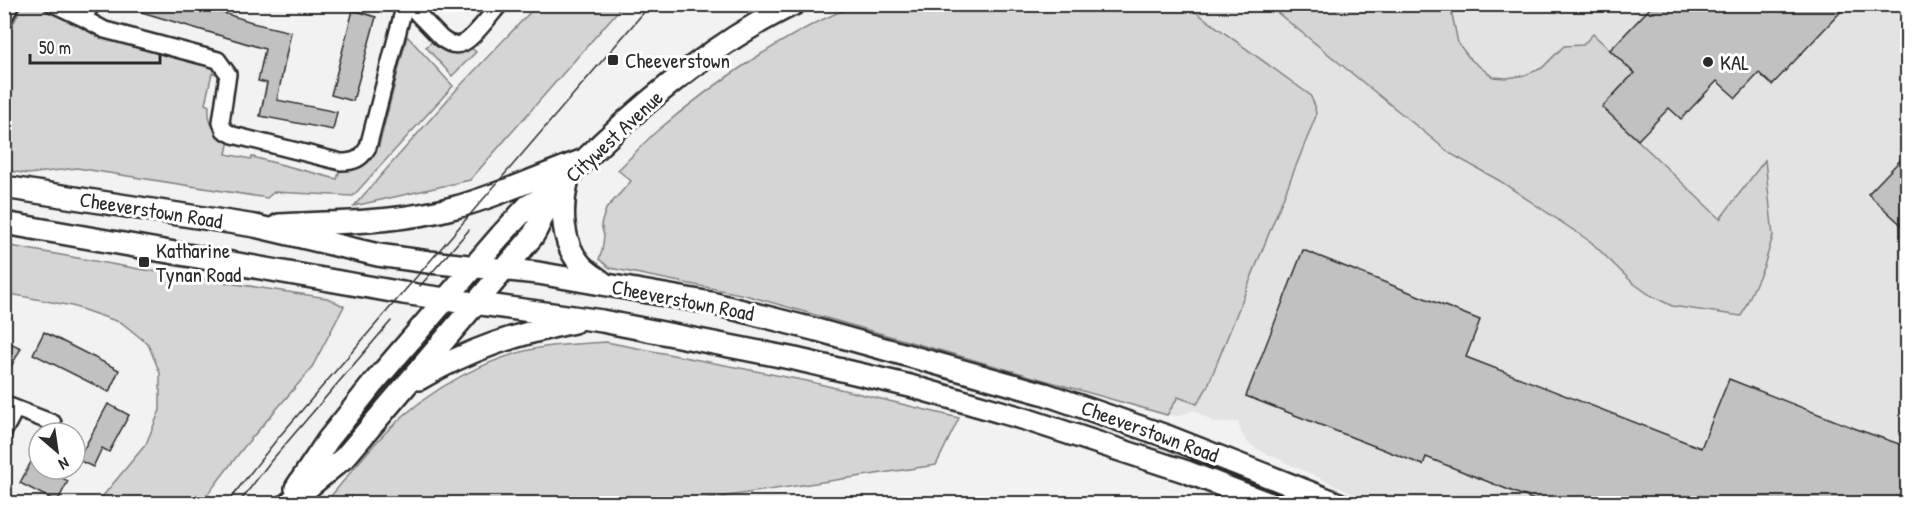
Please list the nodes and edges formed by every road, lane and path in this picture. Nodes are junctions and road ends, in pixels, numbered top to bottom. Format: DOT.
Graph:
graph roads {
  1 [pos="11,4"];
  2 [pos="53,4"];
  3 [pos="92,4"];
  4 [pos="406,4"];
  5 [pos="500,4"];
  6 [pos="794,4"];
  7 [pos="4,18"];
  8 [pos="83,18"];
  9 [pos="584,160"];
  10 [pos="562,183"];
  11 [pos="4,187"];
  12 [pos="4,223"];
  13 [pos="255,226"];
  14 [pos="474,266"];
  15 [pos="506,269"];
  16 [pos="605,284"];
  17 [pos="447,299"];
  18 [pos="476,303"];
  19 [pos="590,319"];
  20 [pos="404,388"];
  21 [pos="10,407"];
  22 [pos="48,421"];
  23 [pos="4,431"];
  24 [pos="287,504"];
  25 [pos="1270,504"];
  26 [pos="1339,504"];
  1 -- 7 [label="street"];
  2 -- 8 [label="street"];
  3 -- 8 [label="street"];
  4 -- 5 [label="street"];
  4 -- 8 [label="street"];
  6 -- 9 [label="main road, Citywest Avenue"];
  9 -- 10 [label="main road, Citywest Avenue"];
  9 -- 13 [label="main road"];
  10 -- 14 [label="main road, Citywest Avenue"];
  10 -- 15 [label="main road, Citywest Avenue"];
  10 -- 16 [label="main road"];
  11 -- 13 [label="main road, Cheeverstown Road"];
  12 -- 17 [label="main road, Cheeverstown Road"];
  13 -- 14 [label="main road, Cheeverstown Road"];
  14 -- 15 [label="main road, Cheeverstown Road"];
  14 -- 17 [label="main road, Citywest Avenue"];
  15 -- 16 [label="main road, Cheeverstown Road"];
  15 -- 18 [label="main road"];
  16 -- 26 [label="main road, Cheeverstown Road"];
  17 -- 18 [label="main road, Cheeverstown Road"];
  17 -- 24 [label="main road"];
  18 -- 19 [label="main road, Cheeverstown Road"];
  18 -- 20 [label="main road"];
  19 -- 20 [label="main road"];
  19 -- 25 [label="main road, Cheeverstown Road"];
  20 -- 24 [label="main road"];
  21 -- 22 [label="street"];
  21 -- 23 [label="street"];
}
